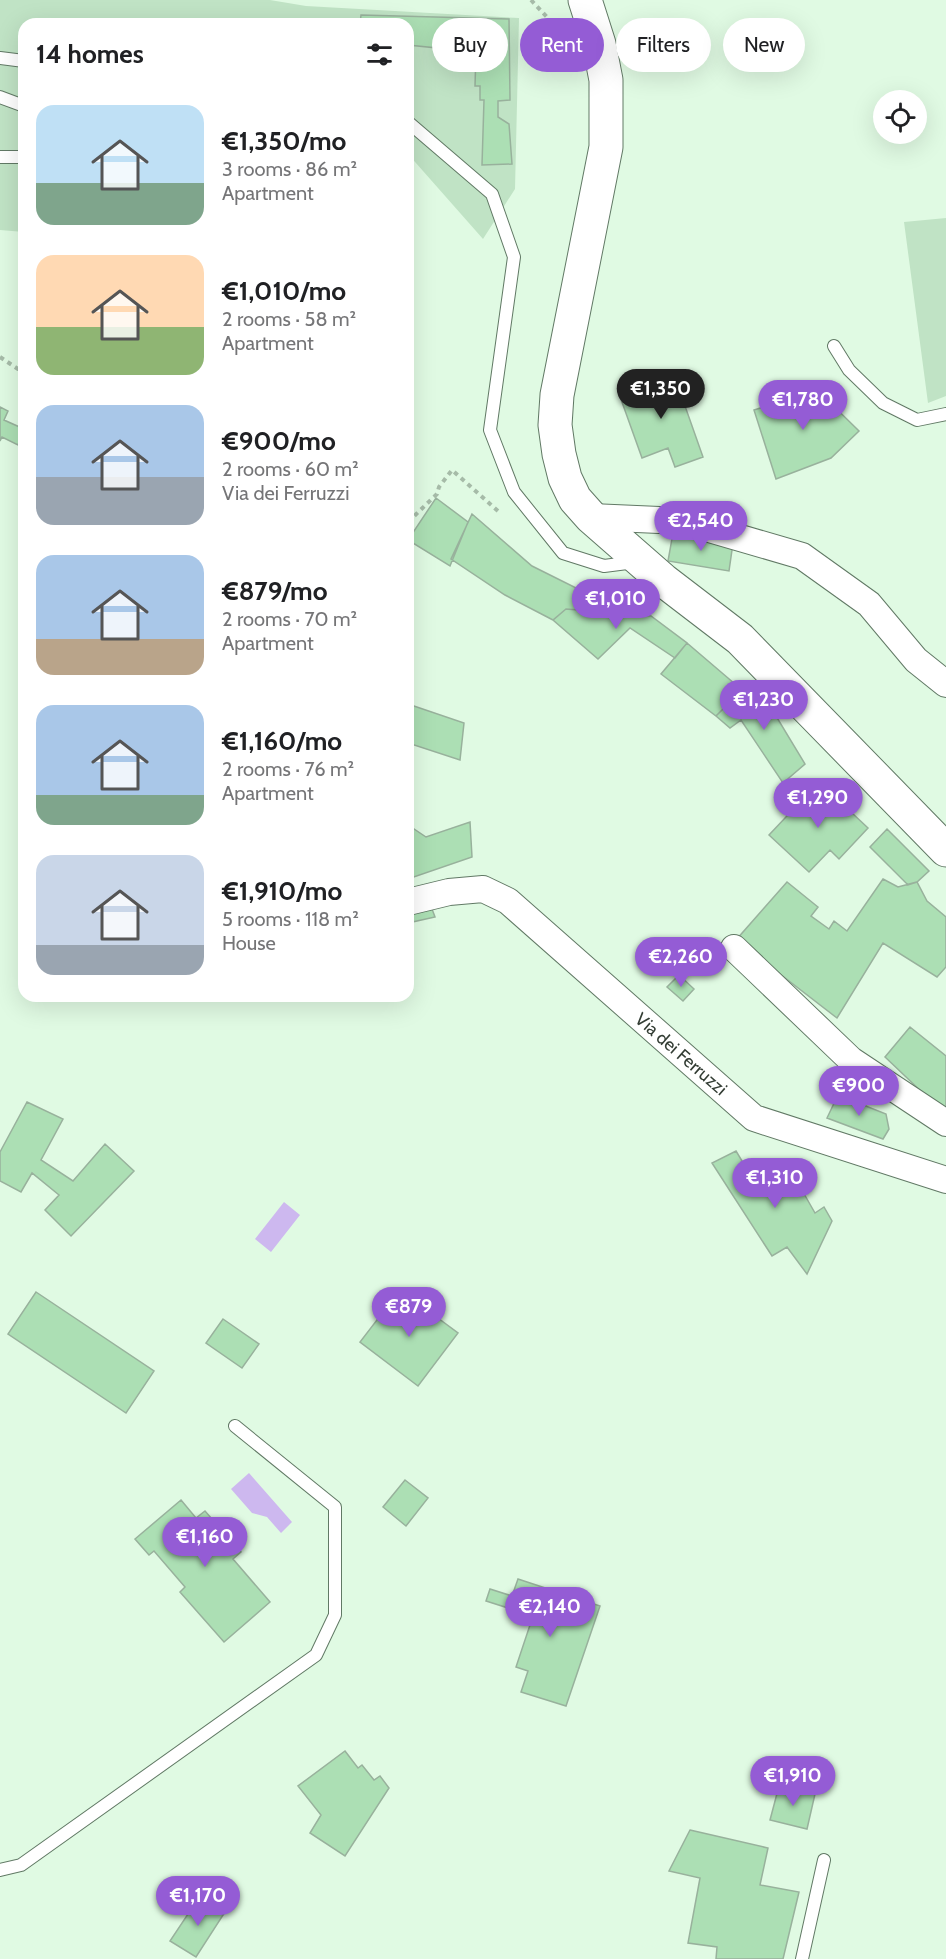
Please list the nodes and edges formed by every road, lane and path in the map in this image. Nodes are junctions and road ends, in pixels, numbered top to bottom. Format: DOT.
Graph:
graph roads {
  1 [pos="585,0"];
  2 [pos="0,58"];
  3 [pos="18,60"];
  4 [pos="0,97"];
  5 [pos="18,104"];
  6 [pos="414,127"];
  7 [pos="0,157"];
  8 [pos="18,157"];
  9 [pos="834,346"];
  10 [pos="0,357"];
  11 [pos="18,369"];
  12 [pos="946,414"];
  13 [pos="591,517"];
  14 [pos="642,561"];
  15 [pos="946,684"];
  16 [pos="946,850"];
  17 [pos="414,901"];
  18 [pos="734,948"];
  19 [pos="946,1123"];
  20 [pos="946,1180"];
  21 [pos="235,1426"];
  22 [pos="824,1860"];
  23 [pos="0,1870"];
  24 [pos="802,1959"];
  1 -- 13 [label="main road"];
  2 -- 3 [label="lane"];
  4 -- 5 [label="lane"];
  6 -- 14 [label="lane"];
  7 -- 8 [label="lane"];
  9 -- 12 [label="lane"];
  10 -- 11 [label="path"];
  13 -- 14 [label="main road"];
  13 -- 15 [label="street"];
  14 -- 16 [label="main road"];
  17 -- 20 [label="street, Via dei Ferruzzi"];
  18 -- 19 [label="street"];
  21 -- 23 [label="lane"];
  22 -- 24 [label="lane"];
}
